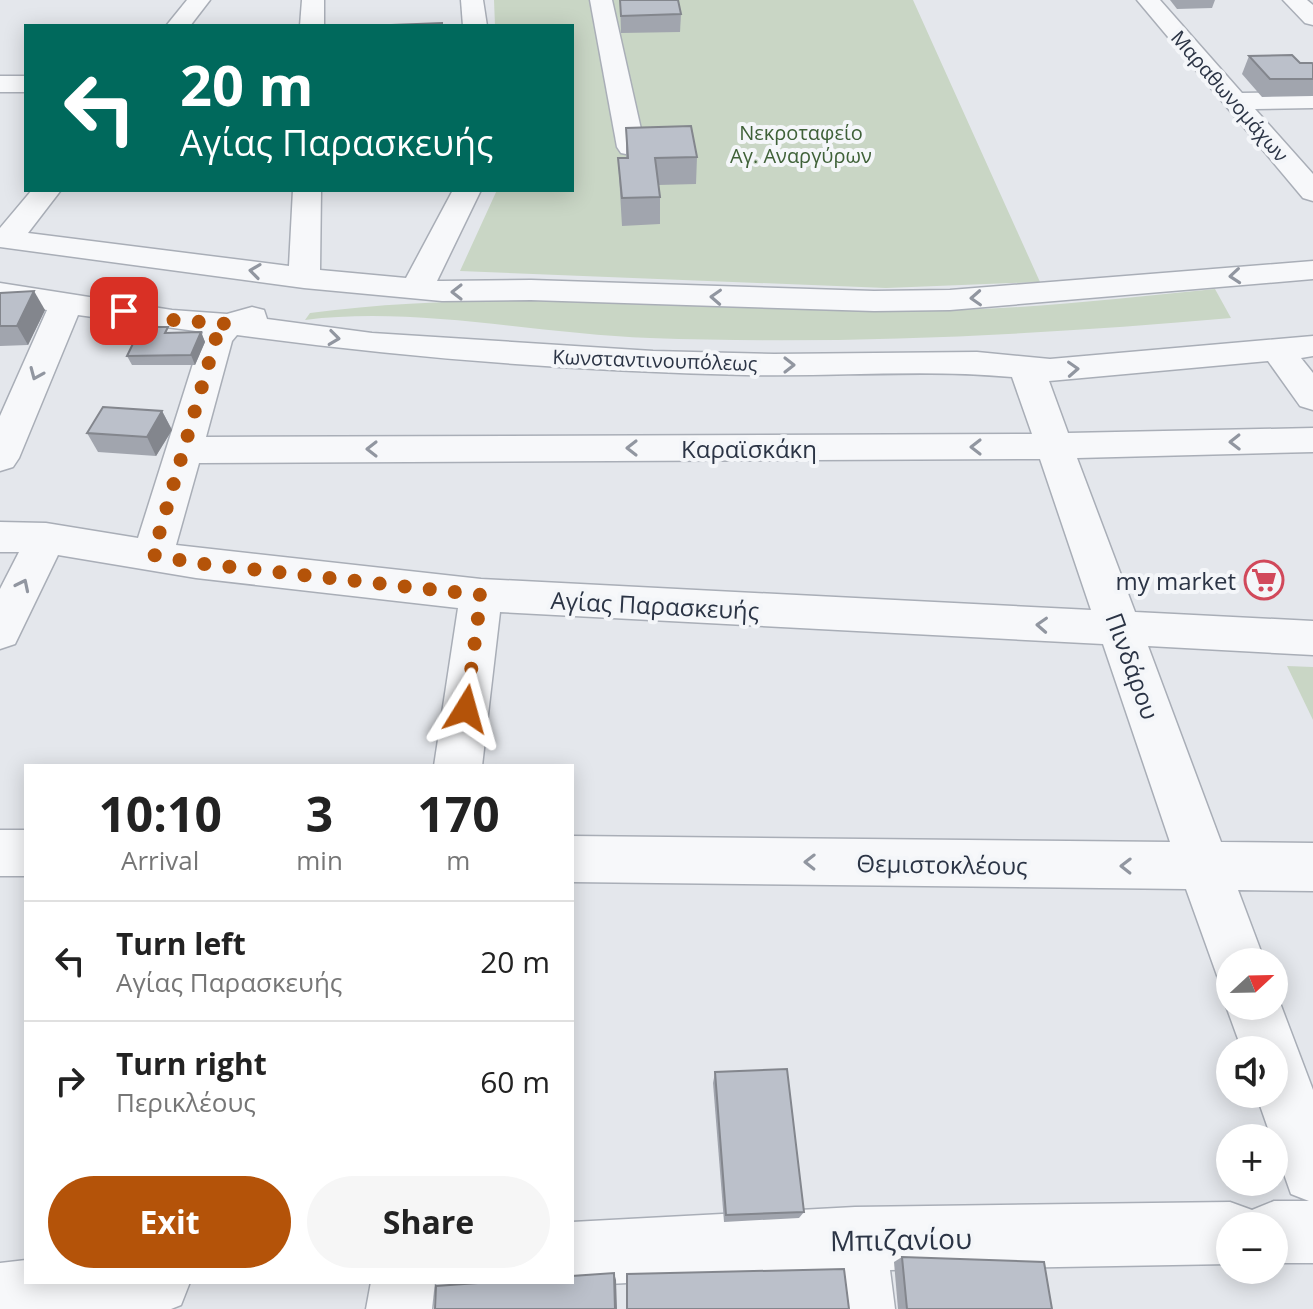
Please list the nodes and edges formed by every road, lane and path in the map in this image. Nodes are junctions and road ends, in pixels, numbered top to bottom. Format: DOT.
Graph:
graph roads {
  1 [pos="199,0"];
  2 [pos="313,0"];
  3 [pos="472,0"];
  4 [pos="601,0"];
  5 [pos="1148,0"];
  6 [pos="1294,0"];
  7 [pos="1313,18"];
  8 [pos="180,24"];
  9 [pos="312,24"];
  10 [pos="475,24"];
  11 [pos="0,84"];
  12 [pos="24,84"];
  13 [pos="1313,100"];
  14 [pos="1233,101"];
  15 [pos="631,147"];
  16 [pos="45,192"];
  17 [pos="307,192"];
  18 [pos="466,192"];
  19 [pos="1313,192"];
  20 [pos="4,238"];
  21 [pos="1313,270"];
  22 [pos="304,278"];
  23 [pos="416,290"];
  24 [pos="0,293"];
  25 [pos="67,302"];
  26 [pos="229,324"];
  27 [pos="1313,346"];
  28 [pos="1277,349"];
  29 [pos="1027,369"];
  30 [pos="1313,398"];
  31 [pos="1313,440"];
  32 [pos="1054,446"];
  33 [pos="184,450"];
  34 [pos="0,458"];
  35 [pos="0,537"];
  36 [pos="46,538"];
  37 [pos="153,555"];
  38 [pos="481,595"];
  39 [pos="1120,629"];
  40 [pos="0,632"];
  41 [pos="1313,638"];
  42 [pos="458,764"];
  43 [pos="0,853"];
  44 [pos="24,853"];
  45 [pos="574,859"];
  46 [pos="1204,867"];
  47 [pos="1313,867"];
  48 [pos="1233,948"];
  49 [pos="1288,1101"];
  50 [pos="1313,1172"];
  51 [pos="1288,1232"];
  52 [pos="1313,1232"];
  53 [pos="1216,1233"];
  54 [pos="855,1239"];
  55 [pos="574,1254"];
  56 [pos="134,1284"];
  57 [pos="403,1284"];
  58 [pos="0,1295"];
  59 [pos="399,1309"];
  60 [pos="862,1309"];
  1 -- 8 [label="street"];
  2 -- 9 [label="street"];
  3 -- 10 [label="street"];
  4 -- 15 [label="street"];
  5 -- 14 [label="street, Μαραθωνομάχων"];
  6 -- 7 [label="street"];
  11 -- 12 [label="street"];
  13 -- 14 [label="street"];
  14 -- 19 [label="street, Μαραθωνομάχων"];
  16 -- 20 [label="street"];
  17 -- 22 [label="street"];
  18 -- 23 [label="street"];
  22 -- 20 [label="street, one-way"];
  21 -- 23 [label="street, one-way"];
  22 -- 23 [label="street"];
  23 -- 26 [label="street"];
  24 -- 25 [label="street, Κωνσταντινουπόλεως"];
  25 -- 26 [label="street, Κωνσταντινουπόλεως"];
  25 -- 34 [label="street, one-way"];
  26 -- 29 [label="street, Κωνσταντινουπόλεως, one-way"];
  26 -- 33 [label="street"];
  27 -- 28 [label="street, Κωνσταντινουπόλεως"];
  29 -- 28 [label="street, Κωνσταντινουπόλεως, one-way"];
  28 -- 30 [label="street"];
  29 -- 32 [label="street, Πινδάρου"];
  31 -- 32 [label="street, Καραϊσκάκη, one-way"];
  32 -- 33 [label="street, Καραϊσκάκη, one-way"];
  32 -- 39 [label="street, Πινδάρου"];
  33 -- 37 [label="street"];
  35 -- 36 [label="street, Αγίας Παρασκευής"];
  36 -- 37 [label="street, Αγίας Παρασκευής"];
  40 -- 36 [label="street, one-way"];
  37 -- 38 [label="street, Αγίας Παρασκευής"];
  39 -- 38 [label="street, Αγίας Παρασκευής, one-way"];
  38 -- 42 [label="street"];
  39 -- 41 [label="street, Αγίας Παρασκευής"];
  39 -- 46 [label="street, Πινδάρου"];
  43 -- 44 [label="street"];
  46 -- 45 [label="street, Θεμιστοκλέους, one-way"];
  46 -- 47 [label="street, Θεμιστοκλέους"];
  46 -- 48 [label="street, Πινδάρου"];
  49 -- 50 [label="street"];
  51 -- 52 [label="street"];
  53 -- 54 [label="street, Μπιζανίου"];
  54 -- 55 [label="street, Μπιζανίου"];
  54 -- 60 [label="street"];
  56 -- 58 [label="street"];
  57 -- 59 [label="street"];
}
